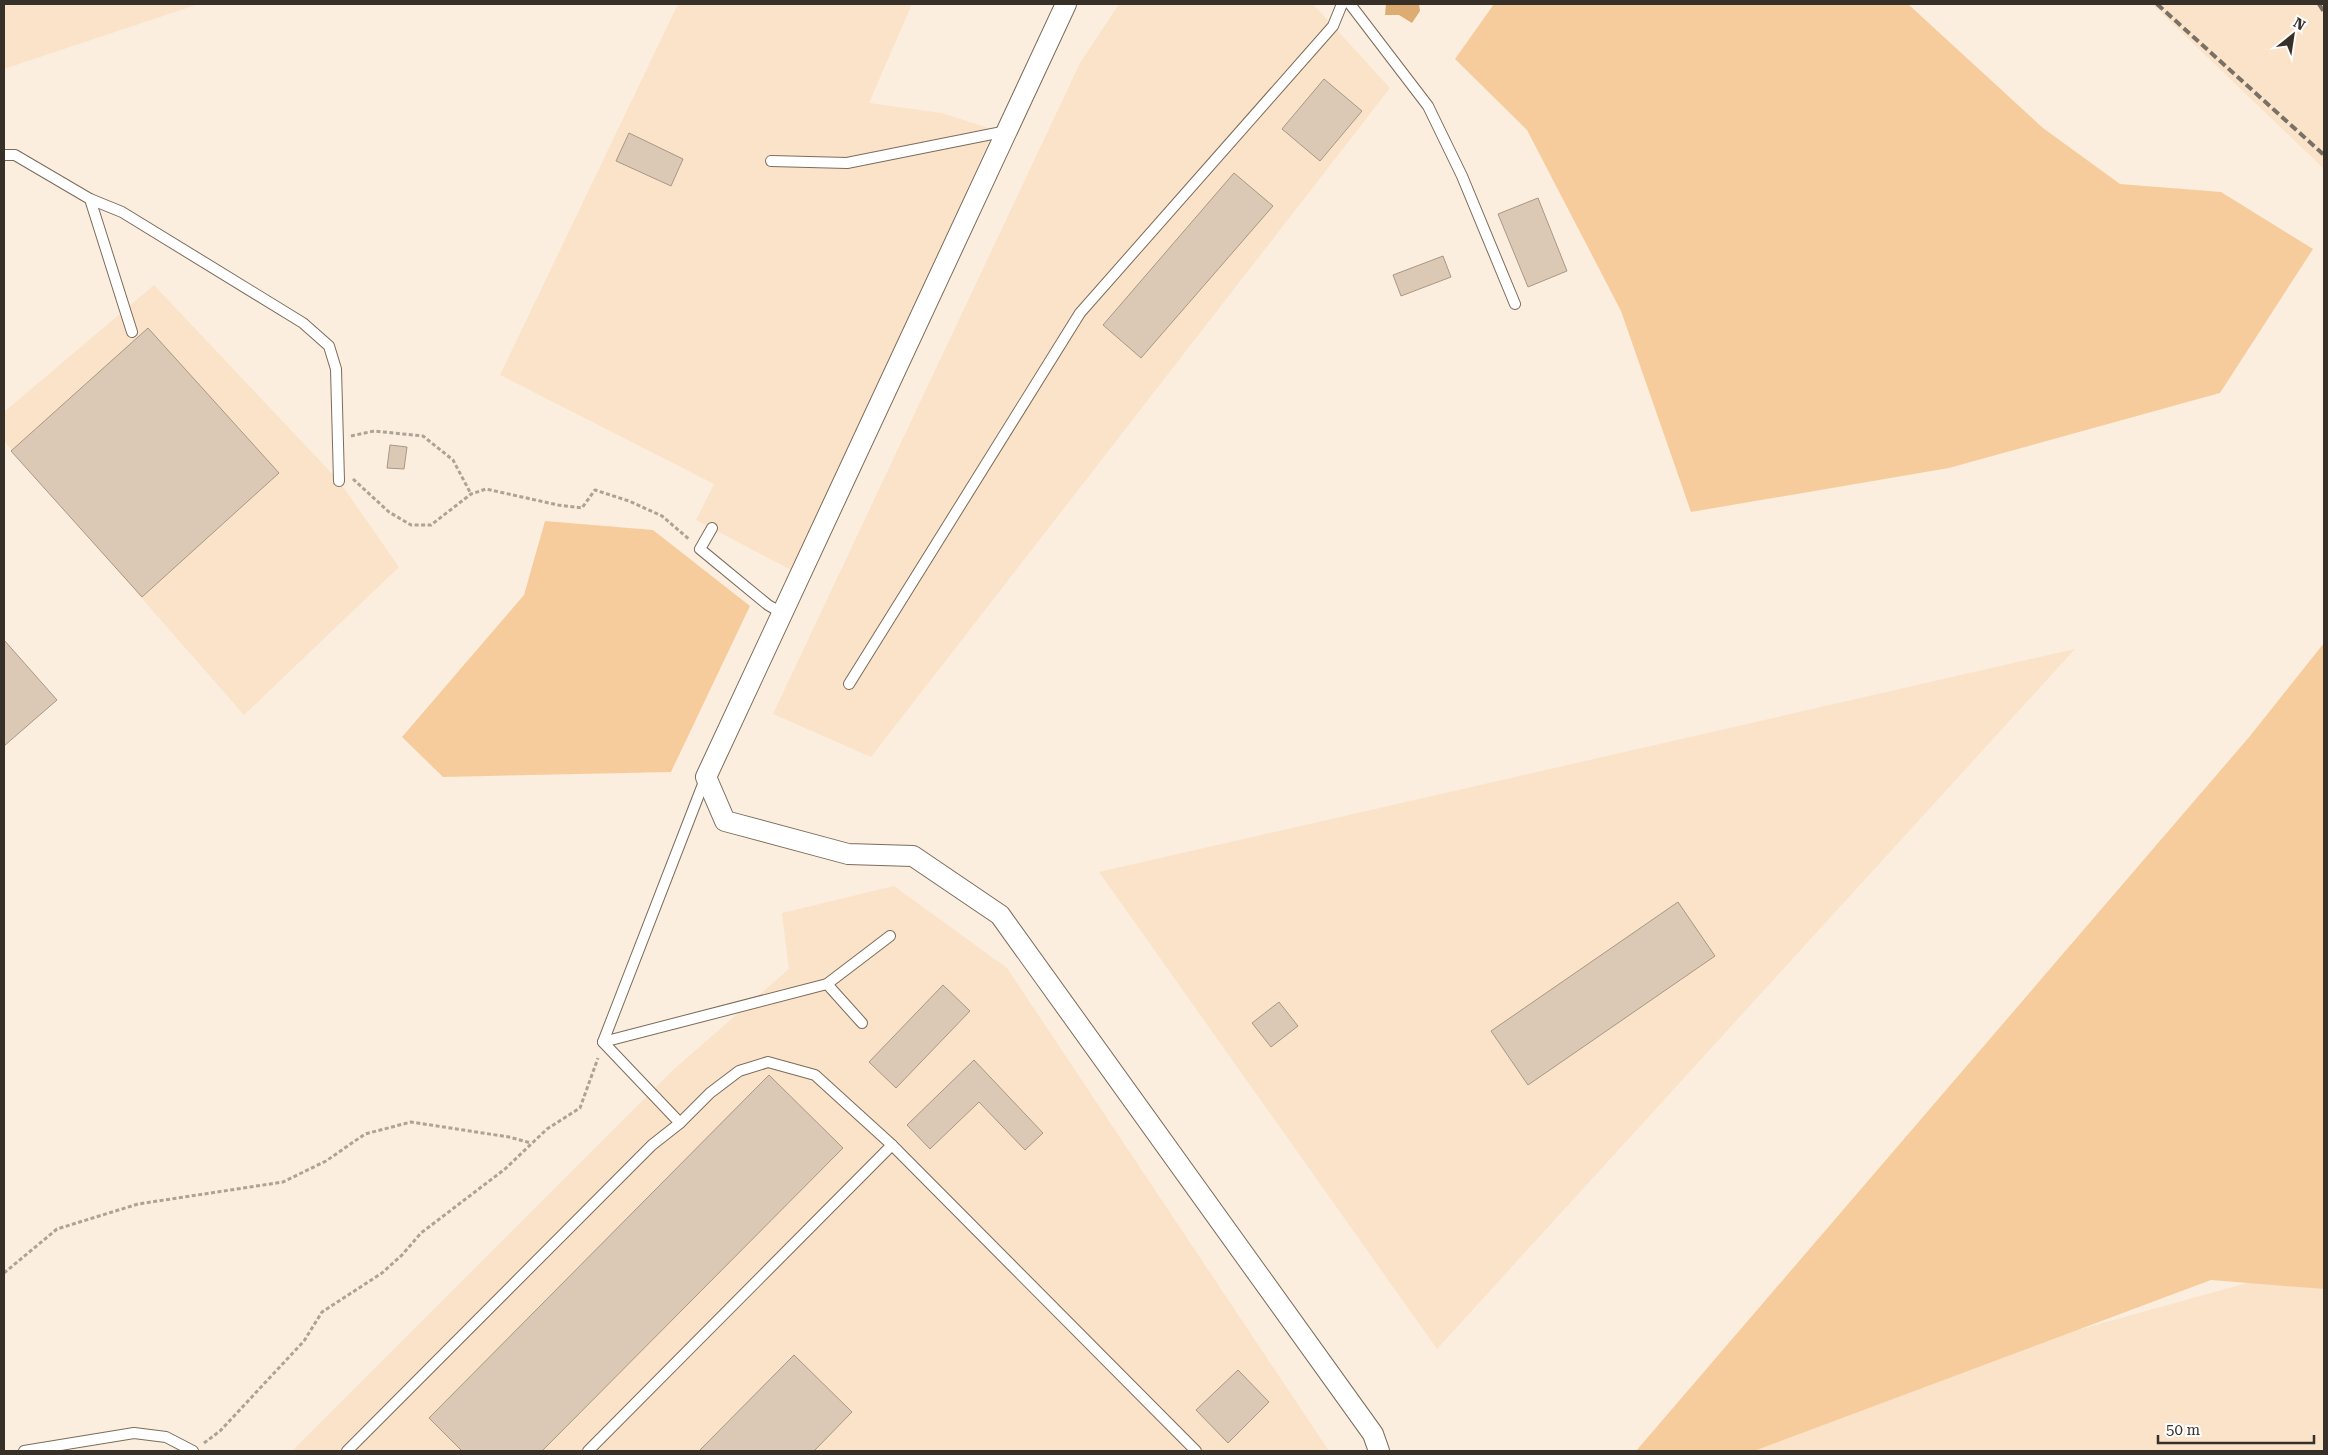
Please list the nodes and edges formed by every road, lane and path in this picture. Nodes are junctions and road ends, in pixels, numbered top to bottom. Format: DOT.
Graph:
graph roads {
  1 [pos="1066,4"];
  2 [pos="1342,4"];
  3 [pos="1350,4"];
  4 [pos="1007,131"];
  5 [pos="4,155"];
  6 [pos="771,161"];
  7 [pos="90,199"];
  8 [pos="1515,304"];
  9 [pos="132,332"];
  10 [pos="338,440"];
  11 [pos="338,464"];
  12 [pos="339,481"];
  13 [pos="471,494"];
  14 [pos="712,528"];
  15 [pos="700,549"];
  16 [pos="782,613"];
  17 [pos="849,684"];
  18 [pos="706,777"];
  19 [pos="890,936"];
  20 [pos="827,984"];
  21 [pos="862,1023"];
  22 [pos="603,1042"];
  23 [pos="680,1123"];
  24 [pos="531,1143"];
  25 [pos="892,1145"];
  26 [pos="4,1273"];
  27 [pos="24,1451"];
  28 [pos="193,1451"];
  29 [pos="347,1451"];
  30 [pos="588,1451"];
  31 [pos="1196,1451"];
  32 [pos="1379,1451"];
  1 -- 4 [label="street"];
  2 -- 17 [label="lane"];
  3 -- 8 [label="lane"];
  4 -- 6 [label="lane"];
  4 -- 16 [label="street"];
  5 -- 7 [label="lane"];
  7 -- 9 [label="lane"];
  7 -- 10 [label="lane"];
  10 -- 11 [label="lane"];
  10 -- 13 [label="path"];
  11 -- 12 [label="lane"];
  11 -- 13 [label="path"];
  13 -- 15 [label="path"];
  14 -- 15 [label="lane"];
  15 -- 16 [label="lane"];
  16 -- 18 [label="street"];
  18 -- 22 [label="lane"];
  18 -- 32 [label="street"];
  19 -- 20 [label="lane"];
  20 -- 21 [label="lane"];
  20 -- 22 [label="lane"];
  22 -- 23 [label="lane"];
  22 -- 24 [label="path"];
  23 -- 25 [label="lane"];
  23 -- 29 [label="lane"];
  24 -- 26 [label="path"];
  24 -- 28 [label="path"];
  25 -- 30 [label="lane"];
  25 -- 31 [label="lane"];
  27 -- 28 [label="lane"];
}
